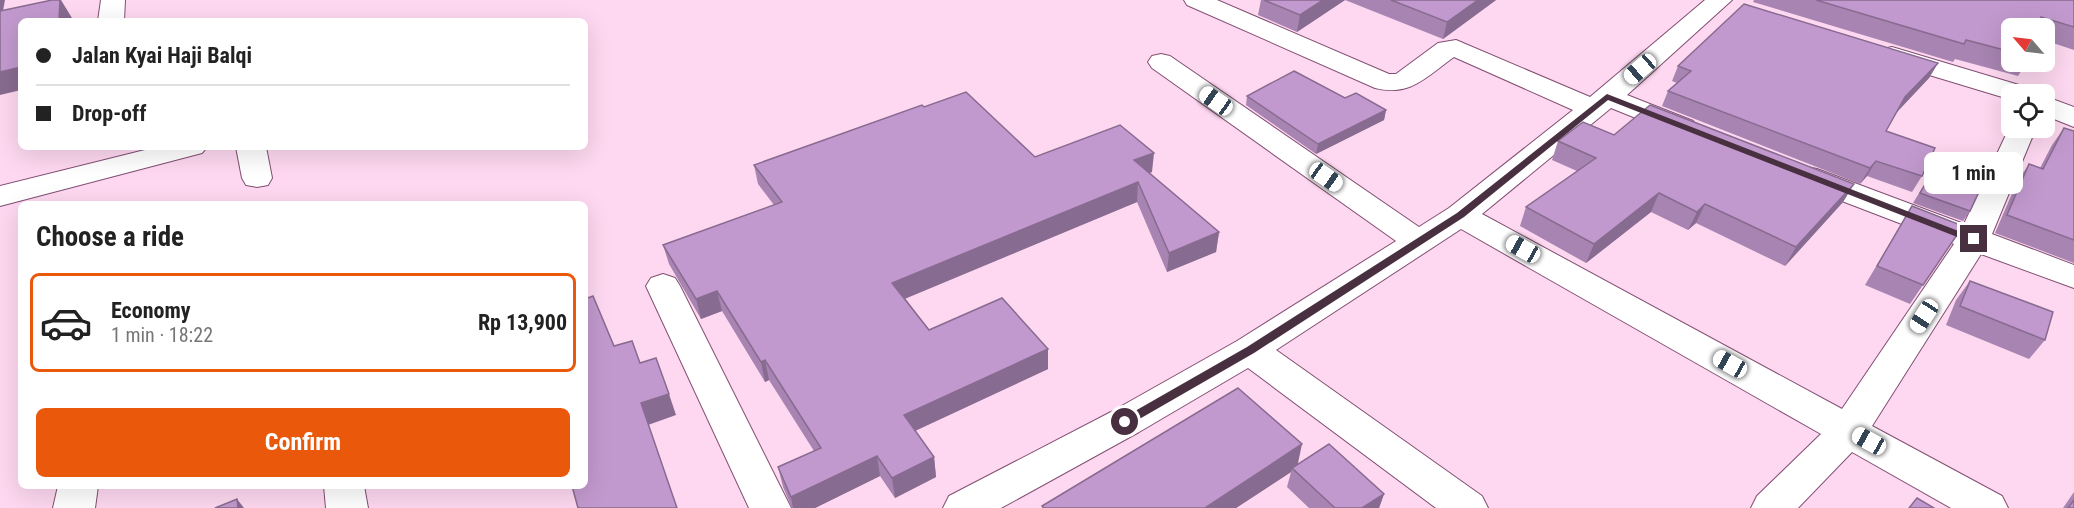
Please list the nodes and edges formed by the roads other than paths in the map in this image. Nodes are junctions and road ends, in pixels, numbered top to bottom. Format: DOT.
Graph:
graph roads {
  1 [pos="113,0"];
  2 [pos="1196,0"];
  3 [pos="1722,2"];
  4 [pos="111,18"];
  5 [pos="1872,49"];
  6 [pos="1161,62"];
  7 [pos="2001,88"];
  8 [pos="1600,103"];
  9 [pos="2055,109"];
  10 [pos="2074,118"];
  11 [pos="1707,137"];
  12 [pos="2018,138"];
  13 [pos="167,150"];
  14 [pos="252,150"];
  15 [pos="117,156"];
  16 [pos="1784,168"];
  17 [pos="257,178"];
  18 [pos="0,196"];
  19 [pos="1460,215"];
  20 [pos="1974,239"];
  21 [pos="1418,241"];
  22 [pos="2074,277"];
  23 [pos="663,286"];
  24 [pos="1251,350"];
  25 [pos="1850,430"];
  26 [pos="78,489"];
  27 [pos="344,489"];
  28 [pos="982,504"];
  29 [pos="75,508"];
  30 [pos="347,508"];
  31 [pos="770,508"];
  32 [pos="1467,508"];
  33 [pos="1772,508"];
  34 [pos="1987,508"];
  1 -- 4 [label="street"];
  2 -- 8 [label="street"];
  3 -- 8 [label="street"];
  5 -- 7 [label="street"];
  6 -- 21 [label="street"];
  8 -- 11 [label="street"];
  8 -- 19 [label="street"];
  9 -- 10 [label="street"];
  12 -- 20 [label="street"];
  13 -- 15 [label="street"];
  14 -- 17 [label="street"];
  15 -- 18 [label="street"];
  16 -- 20 [label="street"];
  19 -- 21 [label="street"];
  19 -- 25 [label="street"];
  20 -- 22 [label="street"];
  20 -- 25 [label="street"];
  21 -- 24 [label="street"];
  23 -- 31 [label="street"];
  24 -- 28 [label="street"];
  24 -- 32 [label="street"];
  25 -- 33 [label="street"];
  25 -- 34 [label="street"];
  26 -- 29 [label="street"];
  27 -- 30 [label="street"];
}
